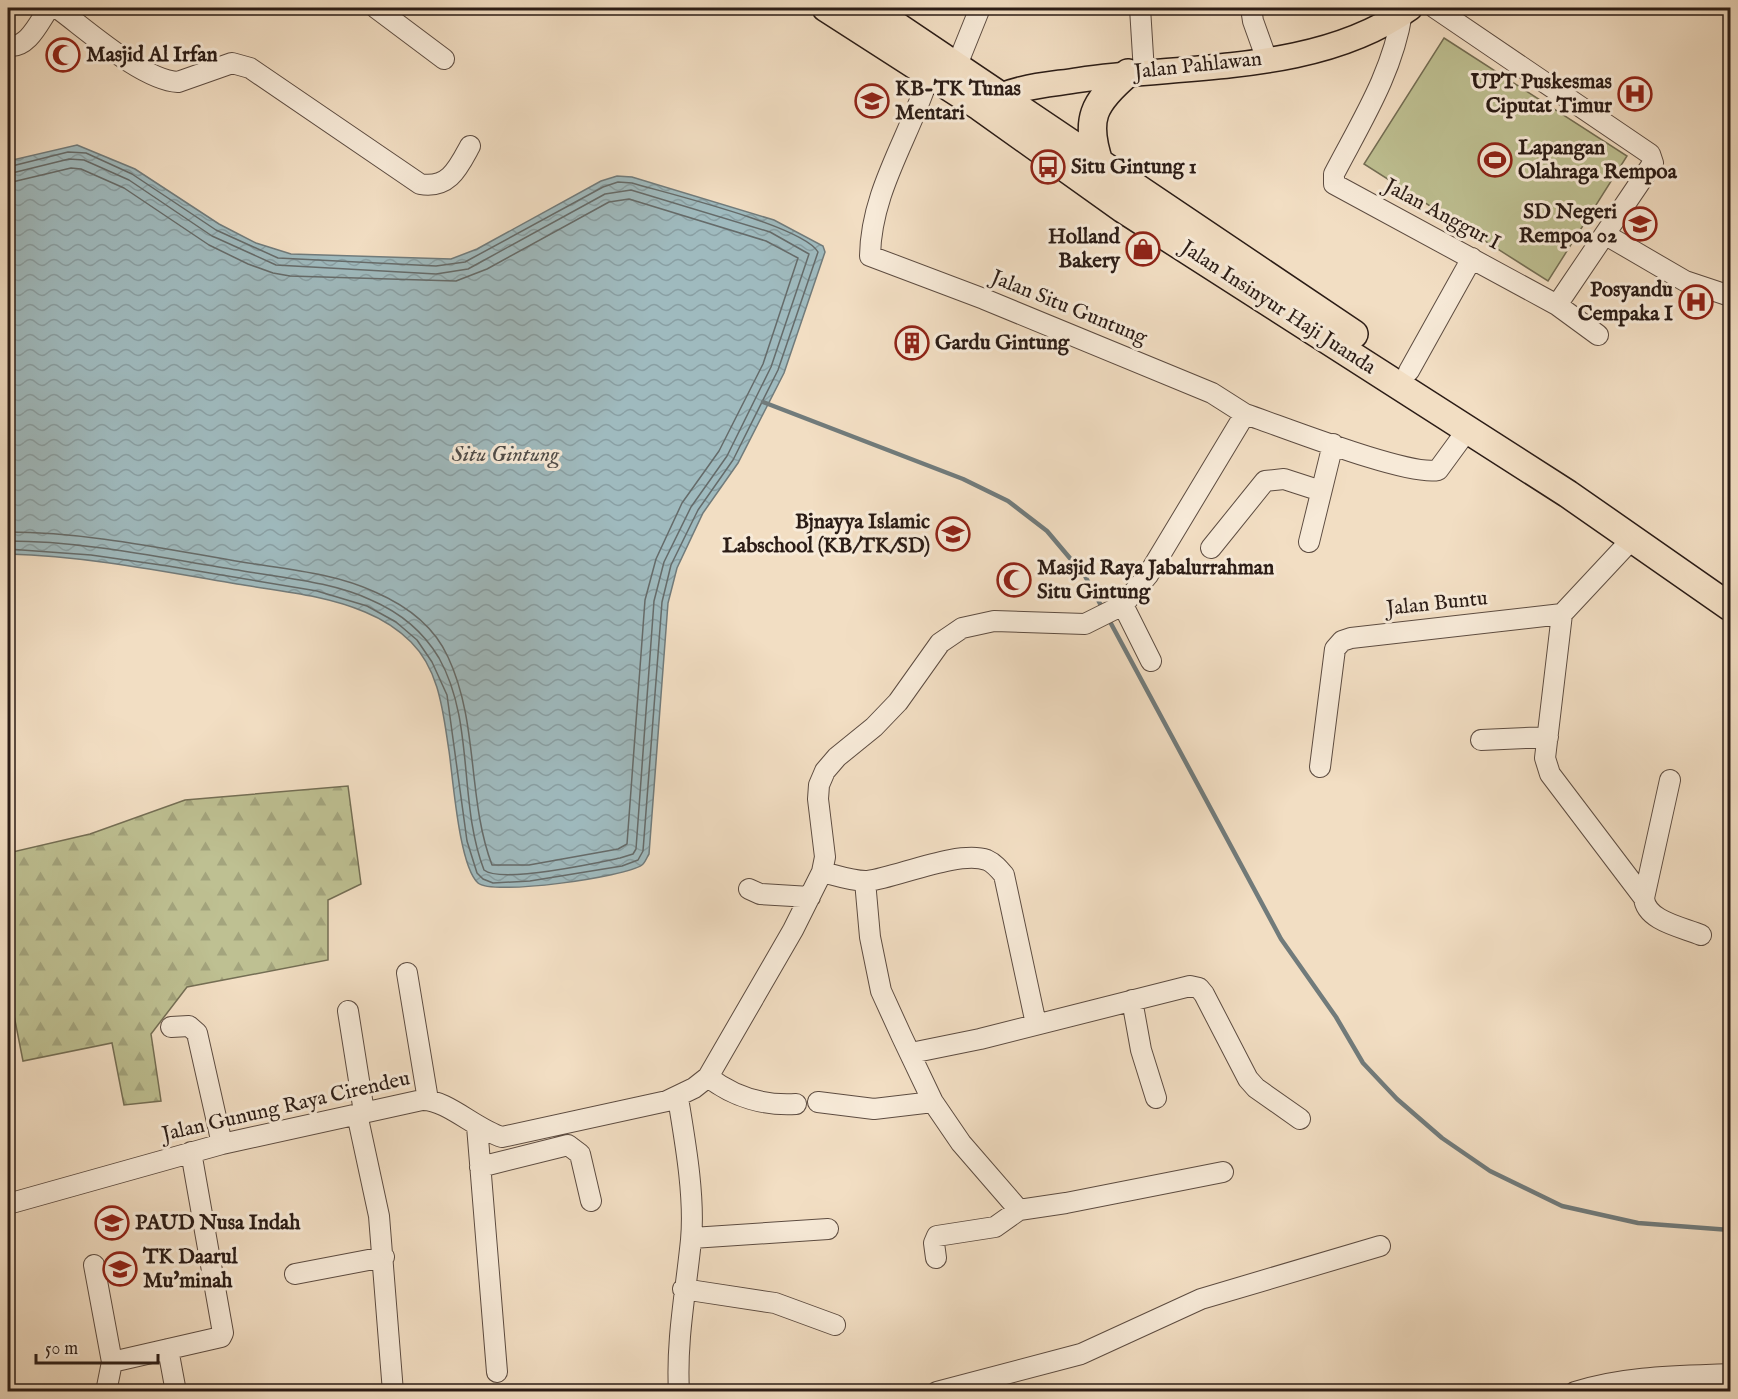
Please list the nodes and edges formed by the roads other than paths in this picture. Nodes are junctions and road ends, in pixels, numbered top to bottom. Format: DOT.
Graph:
graph roads {
  1 [pos="49,8"];
  2 [pos="57,8"];
  3 [pos="376,8"];
  4 [pos="826,8"];
  5 [pos="980,8"];
  6 [pos="1140,8"];
  7 [pos="1251,8"];
  8 [pos="1435,8"];
  9 [pos="880,10"];
  10 [pos="1396,13"];
  11 [pos="8,46"];
  12 [pos="444,59"];
  13 [pos="1267,60"];
  14 [pos="957,65"];
  15 [pos="1136,72"];
  16 [pos="929,75"];
  17 [pos="991,101"];
  18 [pos="470,146"];
  19 [pos="1100,165"];
  20 [pos="1606,235"];
  21 [pos="1472,258"];
  22 [pos="1731,296"];
  23 [pos="1557,305"];
  24 [pos="1598,335"];
  25 [pos="1408,371"];
  26 [pos="1245,414"];
  27 [pos="1468,429"];
  28 [pos="1333,444"];
  29 [pos="1321,491"];
  30 [pos="1633,538"];
  31 [pos="1309,542"];
  32 [pos="1211,548"];
  33 [pos="1731,585"];
  34 [pos="1119,607"];
  35 [pos="1731,607"];
  36 [pos="1562,614"];
  37 [pos="1151,661"];
  38 [pos="1548,737"];
  39 [pos="1481,740"];
  40 [pos="1320,767"];
  41 [pos="1670,780"];
  42 [pos="822,872"];
  43 [pos="865,881"];
  44 [pos="749,889"];
  45 [pos="810,897"];
  46 [pos="1644,898"];
  47 [pos="1701,935"];
  48 [pos="407,973"];
  49 [pos="1132,1000"];
  50 [pos="348,1011"];
  51 [pos="1036,1024"];
  52 [pos="171,1027"];
  53 [pos="911,1053"];
  54 [pos="708,1077"];
  55 [pos="678,1098"];
  56 [pos="1156,1098"];
  57 [pos="428,1100"];
  58 [pos="818,1102"];
  59 [pos="933,1102"];
  60 [pos="796,1104"];
  61 [pos="360,1113"];
  62 [pos="1300,1119"];
  63 [pos="477,1126"];
  64 [pos="222,1144"];
  65 [pos="191,1152"];
  66 [pos="480,1167"];
  67 [pos="1223,1172"];
  68 [pos="591,1201"];
  69 [pos="8,1204"];
  70 [pos="1019,1210"];
  71 [pos="828,1229"];
  72 [pos="692,1238"];
  73 [pos="1380,1246"];
  74 [pos="384,1257"];
  75 [pos="936,1258"];
  76 [pos="94,1265"];
  77 [pos="295,1274"];
  78 [pos="684,1289"];
  79 [pos="835,1325"];
  80 [pos="168,1349"];
  81 [pos="112,1362"];
  82 [pos="497,1372"];
  83 [pos="1731,1374"];
  84 [pos="106,1392"];
  85 [pos="176,1392"];
  86 [pos="393,1392"];
  87 [pos="679,1392"];
  88 [pos="937,1392"];
  89 [pos="1575,1392"];
  1 -- 11 [label="street"];
  2 -- 18 [label="street"];
  3 -- 12 [label="street"];
  4 -- 16 [label="highway, Jalan Insinyur Haji Juanda"];
  5 -- 14 [label="street"];
  6 -- 15 [label="street"];
  7 -- 13 [label="street"];
  8 -- 20 [label="street"];
  9 -- 14 [label="highway, Jalan Insinyur Haji Juanda"];
  10 -- 13 [label="main road, Jalan Pahlawan"];
  10 -- 21 [label="street, Jalan Anggur I"];
  13 -- 15 [label="main road, Jalan Pahlawan"];
  14 -- 17 [label="highway, Jalan Insinyur Haji Juanda"];
  15 -- 17 [label="main road, Jalan Pahlawan"];
  15 -- 19 [label="highway"];
  16 -- 17 [label="highway, Jalan Insinyur Haji Juanda"];
  16 -- 26 [label="street, Jalan Situ Guntung"];
  17 -- 19 [label="highway, Jalan Insinyur Haji Juanda"];
  17 -- 27 [label="highway, Jalan Insinyur Haji Juanda"];
  19 -- 25 [label="highway, Jalan Insinyur Haji Juanda"];
  20 -- 22 [label="street"];
  20 -- 23 [label="street"];
  21 -- 23 [label="street, Jalan Anggur I"];
  21 -- 25 [label="street"];
  23 -- 24 [label="street, Jalan Anggur I"];
  25 -- 33 [label="highway, Jalan Insinyur Haji Juanda"];
  26 -- 28 [label="street"];
  26 -- 34 [label="street, Jalan Gunung Raya Cirendeu"];
  27 -- 28 [label="street"];
  27 -- 30 [label="highway, Jalan Insinyur Haji Juanda"];
  28 -- 29 [label="street"];
  29 -- 31 [label="street"];
  29 -- 32 [label="street"];
  30 -- 35 [label="highway, Jalan Insinyur Haji Juanda"];
  30 -- 36 [label="street"];
  34 -- 37 [label="street"];
  34 -- 42 [label="street, Jalan Gunung Raya Cirendeu"];
  36 -- 38 [label="street"];
  36 -- 40 [label="street, Jalan Buntu"];
  38 -- 39 [label="street"];
  38 -- 46 [label="street"];
  41 -- 46 [label="street"];
  42 -- 43 [label="street"];
  42 -- 45 [label="street, Jalan Gunung Raya Cirendeu"];
  43 -- 51 [label="street"];
  43 -- 53 [label="street"];
  44 -- 45 [label="street"];
  45 -- 54 [label="street, Jalan Gunung Raya Cirendeu"];
  46 -- 47 [label="street"];
  48 -- 57 [label="street"];
  49 -- 51 [label="street"];
  49 -- 56 [label="street"];
  49 -- 62 [label="street"];
  50 -- 61 [label="street"];
  51 -- 53 [label="street"];
  52 -- 64 [label="street"];
  53 -- 59 [label="street"];
  54 -- 55 [label="street, Jalan Gunung Raya Cirendeu"];
  54 -- 60 [label="street"];
  55 -- 63 [label="street, Jalan Gunung Raya Cirendeu"];
  55 -- 72 [label="street"];
  57 -- 61 [label="street, Jalan Gunung Raya Cirendeu"];
  57 -- 63 [label="street, Jalan Gunung Raya Cirendeu"];
  58 -- 59 [label="street"];
  59 -- 70 [label="street"];
  61 -- 64 [label="street, Jalan Gunung Raya Cirendeu"];
  61 -- 74 [label="street"];
  63 -- 66 [label="street"];
  64 -- 65 [label="street, Jalan Gunung Raya Cirendeu"];
  65 -- 69 [label="street, Jalan Gunung Raya Cirendeu"];
  65 -- 80 [label="street"];
  66 -- 68 [label="street"];
  66 -- 82 [label="street"];
  67 -- 70 [label="street"];
  70 -- 75 [label="street"];
  71 -- 72 [label="street"];
  72 -- 78 [label="street"];
  73 -- 88 [label="street"];
  74 -- 77 [label="street"];
  74 -- 86 [label="street"];
  76 -- 81 [label="street"];
  78 -- 79 [label="street"];
  78 -- 87 [label="street"];
  80 -- 81 [label="street"];
  80 -- 85 [label="street"];
  81 -- 84 [label="street"];
  83 -- 89 [label="street"];
}
